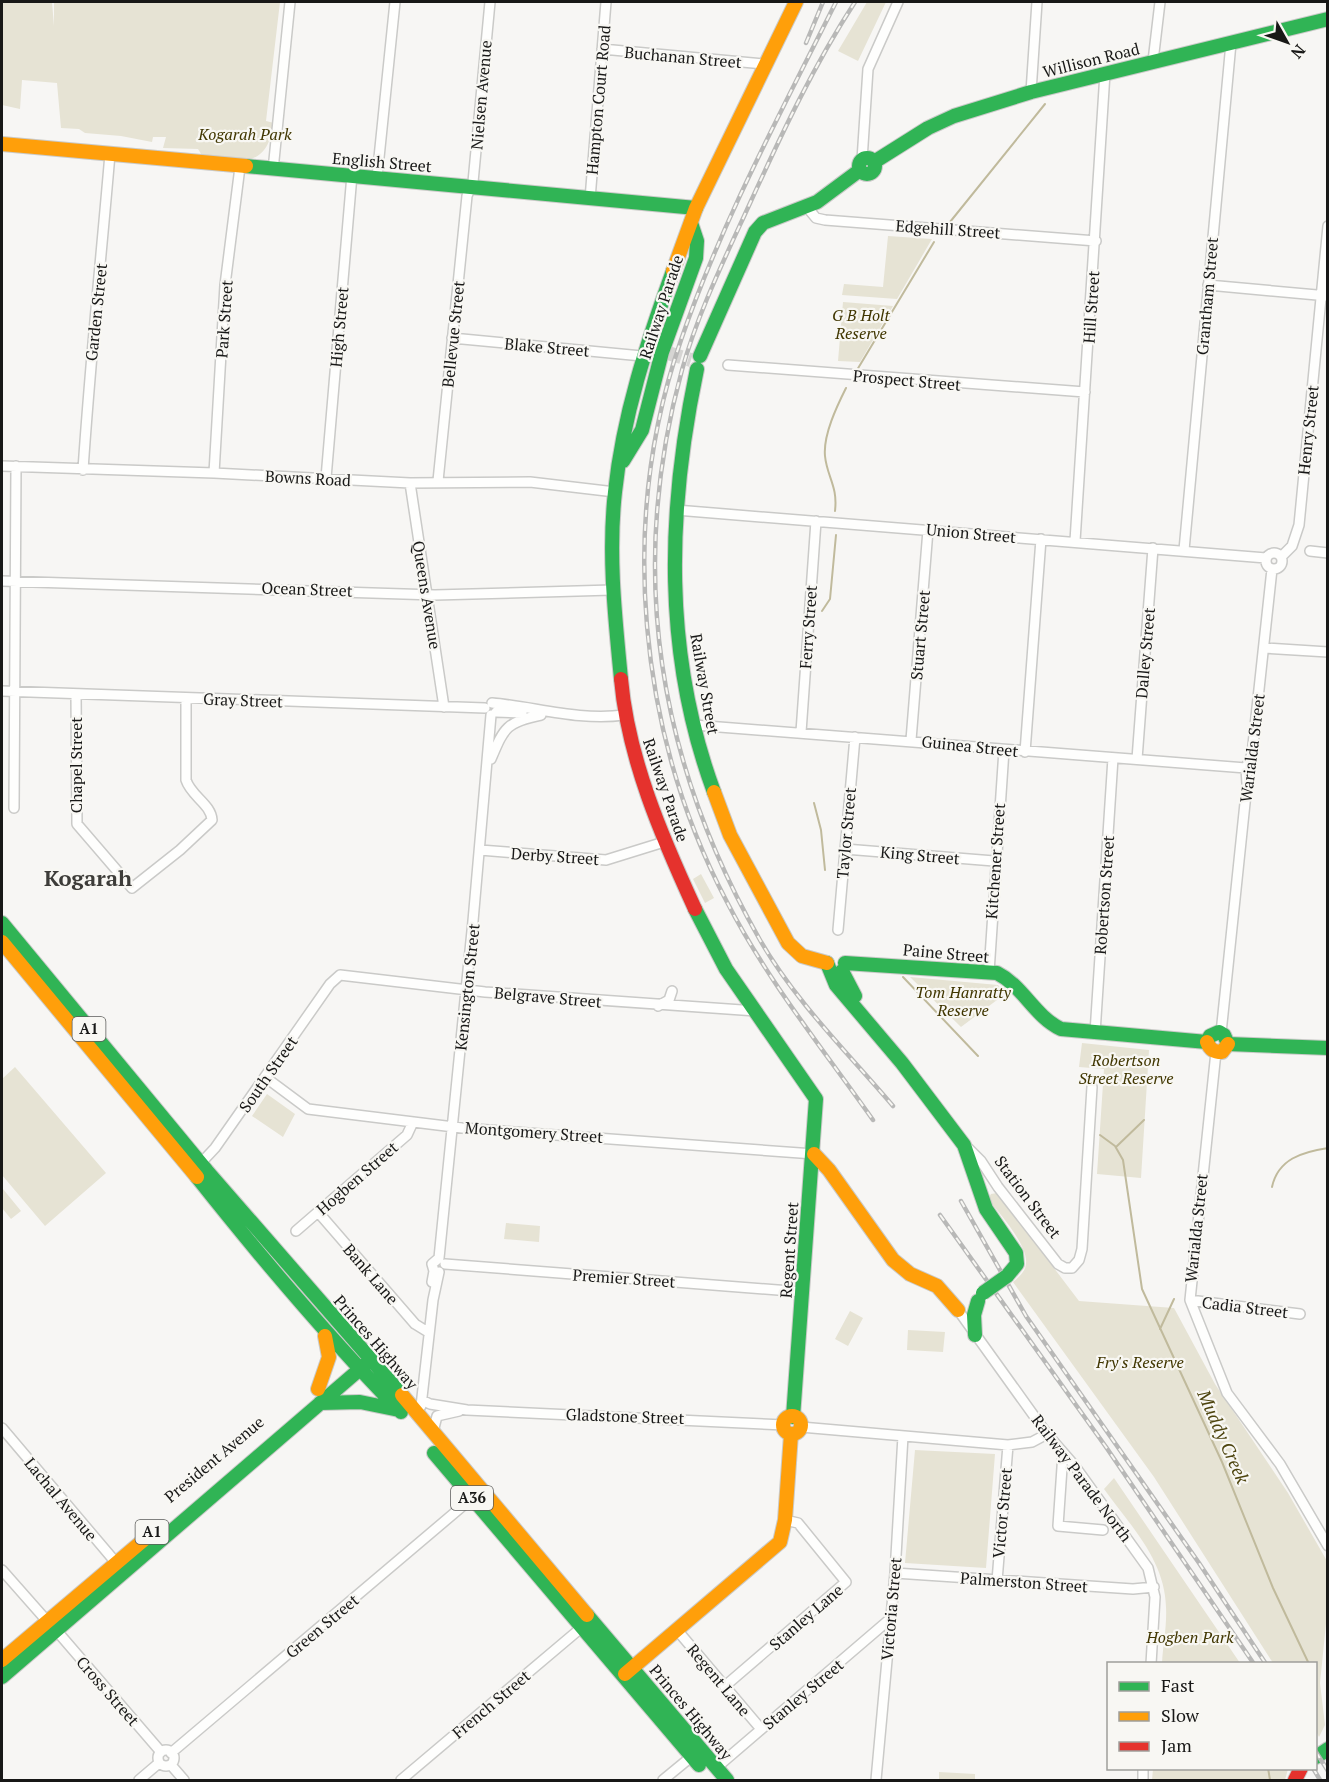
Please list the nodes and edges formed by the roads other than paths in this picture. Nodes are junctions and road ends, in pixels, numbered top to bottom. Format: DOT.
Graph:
graph roads {
  1 [pos="290,2"];
  2 [pos="396,2"];
  3 [pos="490,2"];
  4 [pos="606,2"];
  5 [pos="796,2"];
  6 [pos="898,2"];
  7 [pos="1037,2"];
  8 [pos="1160,2"];
  9 [pos="1328,19"];
  10 [pos="1232,42"];
  11 [pos="602,49"];
  12 [pos="1153,61"];
  13 [pos="764,64"];
  14 [pos="1105,73"];
  15 [pos="1031,92"];
  16 [pos="2,144"];
  17 [pos="110,154"];
  18 [pos="866,164"];
  19 [pos="240,167"];
  20 [pos="273,170"];
  21 [pos="352,175"];
  22 [pos="377,177"];
  23 [pos="471,188"];
  24 [pos="590,199"];
  25 [pos="806,206"];
  26 [pos="696,208"];
  27 [pos="691,223"];
  28 [pos="1328,226"];
  29 [pos="1096,241"];
  30 [pos="1208,285"];
  31 [pos="1324,296"];
  32 [pos="452,338"];
  33 [pos="642,356"];
  34 [pos="728,365"];
  35 [pos="1085,392"];
  36 [pos="644,423"];
  37 [pos="625,431"];
  38 [pos="2,466"];
  39 [pos="16,466"];
  40 [pos="619,466"];
  41 [pos="83,470"];
  42 [pos="214,473"];
  43 [pos="326,478"];
  44 [pos="438,481"];
  45 [pos="410,483"];
  46 [pos="615,492"];
  47 [pos="676,510"];
  48 [pos="816,521"];
  49 [pos="928,530"];
  50 [pos="1041,539"];
  51 [pos="1075,541"];
  52 [pos="1153,548"];
  53 [pos="1184,550"];
  54 [pos="1310,551"];
  55 [pos="1328,553"];
  56 [pos="1281,556"];
  57 [pos="1266,558"];
  58 [pos="1272,569"];
  59 [pos="2,581"];
  60 [pos="15,581"];
  61 [pos="612,590"];
  62 [pos="426,594"];
  63 [pos="1264,648"];
  64 [pos="1328,652"];
  65 [pos="2,691"];
  66 [pos="14,692"];
  67 [pos="76,694"];
  68 [pos="186,698"];
  69 [pos="444,707"];
  70 [pos="491,710"];
  71 [pos="563,714"];
  72 [pos="541,715"];
  73 [pos="624,715"];
  74 [pos="694,725"];
  75 [pos="801,732"];
  76 [pos="855,737"];
  77 [pos="911,740"];
  78 [pos="1004,750"];
  79 [pos="1025,752"];
  80 [pos="1113,758"];
  81 [pos="1137,759"];
  82 [pos="487,768"];
  83 [pos="1246,768"];
  84 [pos="14,808"];
  85 [pos="664,842"];
  86 [pos="845,849"];
  87 [pos="480,850"];
  88 [pos="994,861"];
  89 [pos="2,923"];
  90 [pos="838,930"];
  91 [pos="2,942"];
  92 [pos="836,967"];
  93 [pos="988,972"];
  94 [pos="340,975"];
  95 [pos="467,989"];
  96 [pos="672,991"];
  97 [pos="658,1006"];
  98 [pos="756,1011"];
  99 [pos="1095,1033"];
  100 [pos="1224,1038"];
  101 [pos="1212,1047"];
  102 [pos="1328,1048"];
  103 [pos="265,1077"];
  104 [pos="810,1087"];
  105 [pos="1092,1087"];
  106 [pos="413,1122"];
  107 [pos="452,1127"];
  108 [pos="964,1145"];
  109 [pos="814,1154"];
  110 [pos="196,1167"];
  111 [pos="990,1175"];
  112 [pos="974,1178"];
  113 [pos="998,1187"];
  114 [pos="979,1193"];
  115 [pos="318,1212"];
  116 [pos="296,1231"];
  117 [pos="439,1266"];
  118 [pos="803,1292"];
  119 [pos="981,1297"];
  120 [pos="1190,1300"];
  121 [pos="958,1310"];
  122 [pos="1300,1314"];
  123 [pos="322,1328"];
  124 [pos="428,1332"];
  125 [pos="975,1335"];
  126 [pos="362,1361"];
  127 [pos="318,1389"];
  128 [pos="422,1400"];
  129 [pos="320,1403"];
  130 [pos="400,1410"];
  131 [pos="467,1410"];
  132 [pos="419,1417"];
  133 [pos="792,1426"];
  134 [pos="2,1428"];
  135 [pos="1047,1434"];
  136 [pos="433,1435"];
  137 [pos="903,1436"];
  138 [pos="1008,1445"];
  139 [pos="1064,1453"];
  140 [pos="472,1498"];
  141 [pos="785,1520"];
  142 [pos="175,1526"];
  143 [pos="1102,1530"];
  144 [pos="1328,1546"];
  145 [pos="118,1566"];
  146 [pos="2,1570"];
  147 [pos="894,1573"];
  148 [pos="997,1581"];
  149 [pos="1154,1587"];
  150 [pos="890,1619"];
  151 [pos="52,1626"];
  152 [pos="581,1628"];
  153 [pos="677,1630"];
  154 [pos="2,1659"];
  155 [pos="1151,1662"];
  156 [pos="628,1673"];
  157 [pos="2,1677"];
  158 [pos="725,1686"];
  159 [pos="761,1730"];
  160 [pos="161,1752"];
  161 [pos="171,1753"];
  162 [pos="691,1756"];
  163 [pos="159,1763"];
  164 [pos="171,1764"];
  165 [pos="714,1774"];
  166 [pos="139,1780"];
  167 [pos="184,1780"];
  168 [pos="401,1780"];
  169 [pos="663,1780"];
  170 [pos="727,1780"];
  171 [pos="876,1780"];
  1 -- 20 [label="street"];
  2 -- 22 [label="street"];
  3 -- 23 [label="street, Nielsen Avenue"];
  4 -- 11 [label="street, Hampton Court Road"];
  5 -- 13 [label="main road, Railway Parade"];
  6 -- 18 [label="street"];
  7 -- 15 [label="street"];
  8 -- 12 [label="street"];
  9 -- 10 [label="main road, Willison Road"];
  10 -- 12 [label="main road, Willison Road"];
  10 -- 30 [label="street, Grantham Street"];
  11 -- 13 [label="street, Buchanan Street"];
  11 -- 24 [label="street, Hampton Court Road"];
  12 -- 14 [label="main road, Willison Road"];
  13 -- 26 [label="main road, Railway Parade"];
  14 -- 15 [label="main road, Willison Road"];
  14 -- 29 [label="street, Hill Street"];
  15 -- 18 [label="main road, Willison Road"];
  16 -- 17 [label="main road, English Street"];
  17 -- 19 [label="main road, English Street"];
  17 -- 41 [label="street, Garden Street"];
  18 -- 25 [label="main road, Railway Street"];
  19 -- 20 [label="main road, English Street"];
  19 -- 42 [label="street, Park Street"];
  20 -- 21 [label="main road, English Street"];
  21 -- 22 [label="main road, English Street"];
  21 -- 43 [label="street, High Street"];
  22 -- 23 [label="main road, English Street"];
  23 -- 24 [label="main road, English Street"];
  23 -- 32 [label="street, Bellevue Street"];
  24 -- 26 [label="main road, English Street"];
  25 -- 29 [label="street, Edgehill Street"];
  25 -- 47 [label="main road, Railway Street"];
  26 -- 27 [label="main road, Railway Parade"];
  27 -- 33 [label="main road, Railway Parade"];
  27 -- 36 [label="main road, Railway Parade"];
  28 -- 31 [label="street, Henry Street"];
  29 -- 35 [label="street, Hill Street"];
  30 -- 31 [label="street"];
  30 -- 53 [label="street, Grantham Street"];
  31 -- 56 [label="street, Henry Street"];
  32 -- 33 [label="street, Blake Street"];
  32 -- 44 [label="street, Bellevue Street"];
  33 -- 37 [label="main road, Railway Parade"];
  34 -- 35 [label="street, Prospect Street"];
  35 -- 51 [label="street, Hill Street"];
  36 -- 37 [label="main road"];
  36 -- 40 [label="main road, Railway Parade"];
  37 -- 40 [label="main road, Railway Parade"];
  38 -- 39 [label="street, Bowns Road"];
  39 -- 41 [label="street, Bowns Road"];
  39 -- 60 [label="street"];
  40 -- 46 [label="main road, Railway Parade"];
  41 -- 42 [label="street, Bowns Road"];
  42 -- 43 [label="street, Bowns Road"];
  43 -- 45 [label="street, Bowns Road"];
  44 -- 45 [label="street, Bowns Road"];
  44 -- 46 [label="street, Bowns Road"];
  45 -- 62 [label="street, Queens Avenue"];
  46 -- 61 [label="main road, Railway Parade"];
  47 -- 48 [label="street, Union Street"];
  47 -- 74 [label="main road, Railway Street"];
  48 -- 49 [label="street, Union Street"];
  48 -- 75 [label="street, Ferry Street"];
  49 -- 50 [label="street, Union Street"];
  49 -- 77 [label="street, Stuart Street"];
  50 -- 51 [label="street, Union Street"];
  50 -- 79 [label="street"];
  51 -- 52 [label="street, Union Street"];
  52 -- 53 [label="street, Union Street"];
  52 -- 81 [label="street, Dalley Street"];
  53 -- 57 [label="street, Union Street"];
  54 -- 55 [label="street"];
  56 -- 57 [label="street"];
  56 -- 58 [label="street"];
  57 -- 58 [label="street"];
  58 -- 63 [label="street, Warialda Street"];
  59 -- 60 [label="street, Ocean Street"];
  60 -- 62 [label="street, Ocean Street"];
  60 -- 66 [label="street"];
  61 -- 62 [label="street, Ocean Street"];
  61 -- 73 [label="main road, Railway Parade"];
  62 -- 69 [label="street, Queens Avenue"];
  63 -- 64 [label="street"];
  63 -- 83 [label="street, Warialda Street"];
  65 -- 66 [label="street, Gray Street"];
  66 -- 67 [label="street, Gray Street"];
  66 -- 84 [label="street"];
  67 -- 68 [label="street, Gray Street"];
  67 -- 68 [label="street, Chapel Street"];
  68 -- 69 [label="street, Gray Street"];
  69 -- 70 [label="street, Gray Street"];
  70 -- 71 [label="street, Gray Street"];
  70 -- 72 [label="street, Gray Street"];
  70 -- 82 [label="street, Kensington Street"];
  71 -- 72 [label="street, Gray Street"];
  71 -- 73 [label="street, Gray Street"];
  72 -- 82 [label="street"];
  73 -- 85 [label="main road, Railway Parade"];
  74 -- 75 [label="street, Guinea Street"];
  74 -- 92 [label="main road, Railway Street"];
  75 -- 76 [label="street, Guinea Street"];
  76 -- 77 [label="street, Guinea Street"];
  76 -- 86 [label="street, Taylor Street"];
  77 -- 78 [label="street, Guinea Street"];
  78 -- 79 [label="street, Guinea Street"];
  78 -- 88 [label="street, Kitchener Street"];
  79 -- 80 [label="street, Guinea Street"];
  80 -- 81 [label="street, Guinea Street"];
  80 -- 99 [label="street, Robertson Street"];
  81 -- 83 [label="street, Guinea Street"];
  82 -- 87 [label="street, Kensington Street"];
  83 -- 100 [label="street, Warialda Street"];
  85 -- 87 [label="street, Derby Street"];
  85 -- 98 [label="main road, Railway Parade"];
  86 -- 88 [label="street, King Street"];
  86 -- 90 [label="street, Taylor Street"];
  87 -- 95 [label="street, Kensington Street"];
  88 -- 93 [label="street, Kitchener Street"];
  89 -- 110 [label="main road, Princes Highway / A1"];
  91 -- 110 [label="main road, Princes Highway / A1"];
  92 -- 93 [label="main road, Paine Street"];
  92 -- 108 [label="main road, Station Street"];
  93 -- 99 [label="main road, Paine Street"];
  94 -- 95 [label="street, Belgrave Street"];
  94 -- 103 [label="street, South Street"];
  95 -- 97 [label="street, Belgrave Street"];
  95 -- 107 [label="street, Kensington Street"];
  96 -- 97 [label="street"];
  97 -- 98 [label="street, Belgrave Street"];
  98 -- 104 [label="main road, Railway Parade"];
  99 -- 101 [label="main road, Paine Street"];
  100 -- 101 [label="main road"];
  100 -- 102 [label="main road"];
  101 -- 120 [label="street, Warialda Street"];
  103 -- 106 [label="street, Montgomery Street"];
  103 -- 110 [label="street, South Street"];
  104 -- 109 [label="main road, Regent Street"];
  105 -- 113 [label="street, Station Street"];
  106 -- 107 [label="street, Montgomery Street"];
  106 -- 115 [label="street, Hogben Street"];
  107 -- 109 [label="street, Montgomery Street"];
  107 -- 117 [label="street, Kensington Street"];
  108 -- 111 [label="street, Station Street"];
  108 -- 112 [label="main road, Station Street"];
  109 -- 118 [label="main road, Regent Street"];
  109 -- 121 [label="main road"];
  110 -- 123 [label="main road, Princes Highway / A1"];
  110 -- 126 [label="main road, Princes Highway / A1"];
  111 -- 112 [label="street"];
  111 -- 113 [label="street, Station Street"];
  112 -- 114 [label="main road, Station Street"];
  113 -- 114 [label="street"];
  114 -- 119 [label="main road, Station Street, bridge"];
  115 -- 116 [label="street, Hogben Street"];
  115 -- 124 [label="street, Bank Lane"];
  117 -- 118 [label="street, Premier Street"];
  117 -- 124 [label="street, Kensington Street"];
  118 -- 133 [label="main road, Regent Street"];
  119 -- 121 [label="main road, Station Street"];
  119 -- 125 [label="main road"];
  120 -- 122 [label="street, Cadia Street"];
  120 -- 144 [label="street, Warialda Street"];
  121 -- 125 [label="street, Railway Parade North"];
  123 -- 126 [label="main road, Princes Highway / A1"];
  123 -- 127 [label="main road, A1"];
  124 -- 128 [label="street, Kensington Street"];
  125 -- 135 [label="street, Railway Parade North"];
  126 -- 127 [label="main road, President Avenue / A1"];
  126 -- 129 [label="main road, President Avenue / A1"];
  126 -- 130 [label="main road, Princes Highway / A36"];
  126 -- 132 [label="main road, Princes Highway / A36"];
  127 -- 145 [label="main road, President Avenue / A1"];
  128 -- 131 [label="street, Gladstone Street"];
  128 -- 132 [label="street, Kensington Street"];
  129 -- 130 [label="main road"];
  129 -- 142 [label="main road, President Avenue / A1"];
  130 -- 140 [label="main road, Princes Highway / A36"];
  131 -- 133 [label="street, Gladstone Street"];
  131 -- 136 [label="street, Gladstone Street"];
  132 -- 136 [label="main road, Princes Highway / A36"];
  133 -- 137 [label="street, Gladstone Street"];
  133 -- 141 [label="main road, Regent Street"];
  134 -- 145 [label="street, Lachal Avenue"];
  135 -- 138 [label="street, Gladstone Street"];
  135 -- 139 [label="street, Railway Parade North"];
  136 -- 156 [label="main road, Princes Highway / A36"];
  137 -- 138 [label="street, Gladstone Street"];
  137 -- 147 [label="street, Victoria Street"];
  138 -- 148 [label="street, Victor Street"];
  139 -- 143 [label="street"];
  139 -- 149 [label="street, Railway Parade North"];
  140 -- 152 [label="main road, Princes Highway / A36"];
  140 -- 161 [label="street, Green Street"];
  141 -- 153 [label="main road, Regent Street"];
  141 -- 158 [label="street, Stanley Lane"];
  142 -- 145 [label="main road, President Avenue / A1"];
  142 -- 151 [label="main road, President Avenue / A1"];
  145 -- 151 [label="main road, President Avenue / A1"];
  146 -- 151 [label="street, Cross Street"];
  147 -- 148 [label="street, Palmerston Street"];
  147 -- 150 [label="street, Victoria Street"];
  148 -- 149 [label="street, Palmerston Street"];
  149 -- 155 [label="street, Railway Parade North"];
  150 -- 159 [label="street, Stanley Street"];
  150 -- 171 [label="street, Victoria Street"];
  151 -- 154 [label="main road, President Avenue / A1"];
  151 -- 157 [label="main road, President Avenue / A1"];
  151 -- 160 [label="street, Cross Street"];
  152 -- 156 [label="main road, Princes Highway / A36"];
  152 -- 168 [label="street, French Street"];
  153 -- 156 [label="main road, Regent Street"];
  153 -- 158 [label="street, Regent Lane"];
  156 -- 162 [label="main road, Princes Highway / A36"];
  156 -- 165 [label="main road, Princes Highway / A36"];
  158 -- 159 [label="street, Regent Lane"];
  159 -- 165 [label="street, Stanley Street"];
  160 -- 161 [label="street"];
  160 -- 163 [label="street"];
  161 -- 164 [label="street"];
  162 -- 165 [label="main road, Princes Highway / A36"];
  162 -- 169 [label="street"];
  163 -- 164 [label="street"];
  163 -- 166 [label="street"];
  164 -- 167 [label="street"];
  165 -- 170 [label="main road, Princes Highway / A36"];
}
